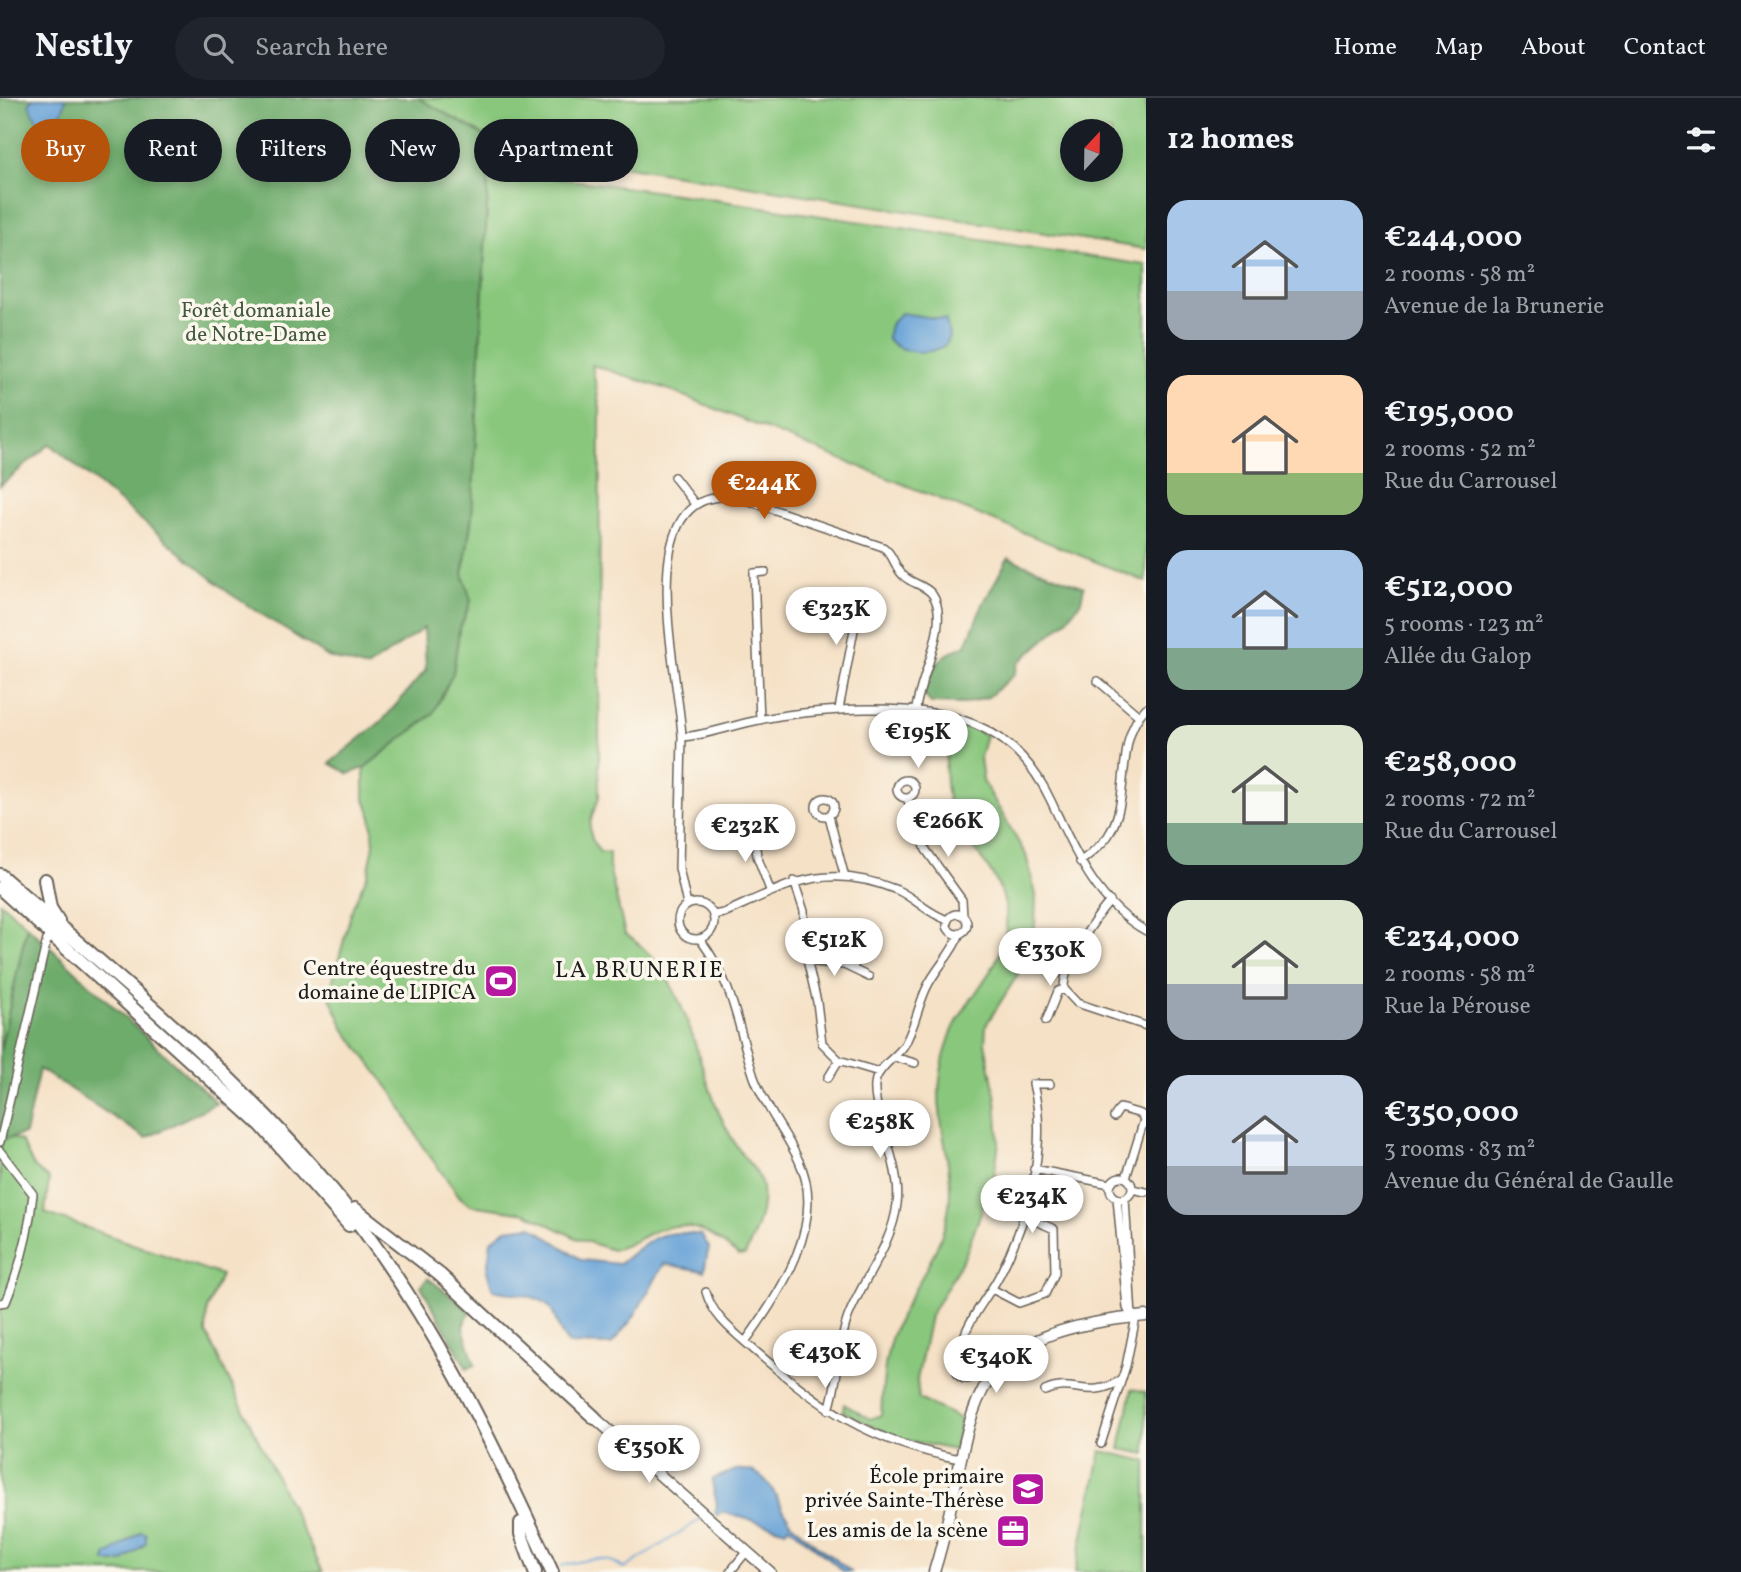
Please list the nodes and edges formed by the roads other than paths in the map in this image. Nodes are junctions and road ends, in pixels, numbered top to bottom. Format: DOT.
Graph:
graph roads {
  1 [pos="674,477"];
  2 [pos="695,504"];
  3 [pos="765,572"];
  4 [pos="849,592"];
  5 [pos="1098,681"];
  6 [pos="1146,708"];
  7 [pos="839,709"];
  8 [pos="916,709"];
  9 [pos="1139,716"];
  10 [pos="760,720"];
  11 [pos="682,737"];
  12 [pos="907,798"];
  13 [pos="829,816"];
  14 [pos="754,832"];
  15 [pos="1080,862"];
  16 [pos="844,874"];
  17 [pos="0,875"];
  18 [pos="45,880"];
  19 [pos="794,881"];
  20 [pos="0,888"];
  21 [pos="770,890"];
  22 [pos="1110,901"];
  23 [pos="687,905"];
  24 [pos="713,915"];
  25 [pos="963,916"];
  26 [pos="947,920"];
  27 [pos="49,930"];
  28 [pos="63,930"];
  29 [pos="1146,931"];
  30 [pos="961,933"];
  31 [pos="700,939"];
  32 [pos="862,946"];
  33 [pos="807,961"];
  34 [pos="853,968"];
  35 [pos="869,977"];
  36 [pos="1064,989"];
  37 [pos="1046,1021"];
  38 [pos="1146,1026"];
  39 [pos="894,1057"];
  40 [pos="839,1060"];
  41 [pos="915,1063"];
  42 [pos="879,1072"];
  43 [pos="828,1078"];
  44 [pos="1050,1084"];
  45 [pos="1114,1117"];
  46 [pos="0,1142"];
  47 [pos="0,1151"];
  48 [pos="1034,1169"];
  49 [pos="1126,1178"];
  50 [pos="1110,1185"];
  51 [pos="1132,1189"];
  52 [pos="1146,1192"];
  53 [pos="335,1194"];
  54 [pos="1121,1198"];
  55 [pos="1024,1216"];
  56 [pos="992,1289"];
  57 [pos="706,1292"];
  58 [pos="0,1303"];
  59 [pos="1146,1316"];
  60 [pos="1132,1318"];
  61 [pos="745,1342"];
  62 [pos="961,1363"];
  63 [pos="1121,1380"];
  64 [pos="1109,1388"];
  65 [pos="1045,1391"];
  66 [pos="1118,1396"];
  67 [pos="829,1410"];
  68 [pos="595,1418"];
  69 [pos="1101,1444"];
  70 [pos="960,1459"];
  71 [pos="521,1523"];
  72 [pos="747,1551"];
  73 [pos="535,1572"];
  74 [pos="544,1572"];
  75 [pos="552,1572"];
  76 [pos="730,1572"];
  77 [pos="770,1572"];
  78 [pos="934,1572"];
  1 -- 2 [label="street"];
  2 -- 8 [label="street"];
  2 -- 11 [label="street"];
  3 -- 10 [label="street"];
  4 -- 7 [label="street"];
  5 -- 9 [label="street"];
  6 -- 9 [label="street"];
  7 -- 8 [label="street"];
  7 -- 10 [label="street"];
  8 -- 15 [label="street"];
  9 -- 15 [label="street"];
  10 -- 11 [label="street"];
  11 -- 23 [label="street"];
  12 -- 25 [label="street"];
  13 -- 16 [label="street"];
  14 -- 21 [label="street"];
  15 -- 22 [label="street"];
  16 -- 19 [label="street"];
  16 -- 26 [label="street"];
  17 -- 28 [label="highway"];
  18 -- 28 [label="highway"];
  19 -- 21 [label="street"];
  19 -- 33 [label="street"];
  20 -- 27 [label="highway"];
  21 -- 24 [label="street"];
  22 -- 29 [label="street"];
  22 -- 36 [label="street"];
  23 -- 24 [label="street"];
  23 -- 31 [label="street"];
  24 -- 31 [label="street"];
  25 -- 26 [label="street"];
  25 -- 30 [label="street"];
  26 -- 30 [label="street"];
  27 -- 46 [label="street"];
  27 -- 71 [label="highway"];
  28 -- 53 [label="highway"];
  30 -- 39 [label="street"];
  31 -- 61 [label="street"];
  32 -- 34 [label="street"];
  33 -- 34 [label="street"];
  33 -- 40 [label="street"];
  34 -- 35 [label="street"];
  36 -- 37 [label="street"];
  36 -- 38 [label="street"];
  39 -- 41 [label="street"];
  39 -- 42 [label="street"];
  40 -- 42 [label="street"];
  40 -- 43 [label="street"];
  42 -- 67 [label="street"];
  44 -- 48 [label="street"];
  45 -- 49 [label="street"];
  47 -- 58 [label="street"];
  48 -- 50 [label="street"];
  48 -- 55 [label="street"];
  49 -- 50 [label="street"];
  49 -- 51 [label="street"];
  50 -- 54 [label="street"];
  51 -- 52 [label="street"];
  51 -- 54 [label="street"];
  53 -- 68 [label="highway"];
  53 -- 75 [label="highway"];
  54 -- 60 [label="street"];
  55 -- 56 [label="street"];
  55 -- 56 [label="street"];
  56 -- 62 [label="street"];
  57 -- 61 [label="street"];
  59 -- 60 [label="main road"];
  60 -- 63 [label="street"];
  60 -- 70 [label="main road"];
  61 -- 67 [label="street"];
  63 -- 64 [label="street"];
  63 -- 66 [label="street"];
  64 -- 65 [label="street"];
  64 -- 66 [label="street"];
  66 -- 69 [label="street"];
  67 -- 70 [label="street"];
  68 -- 72 [label="main road"];
  70 -- 78 [label="main road"];
  71 -- 73 [label="highway"];
  71 -- 74 [label="highway"];
  72 -- 76 [label="street"];
  72 -- 77 [label="main road"];
}
